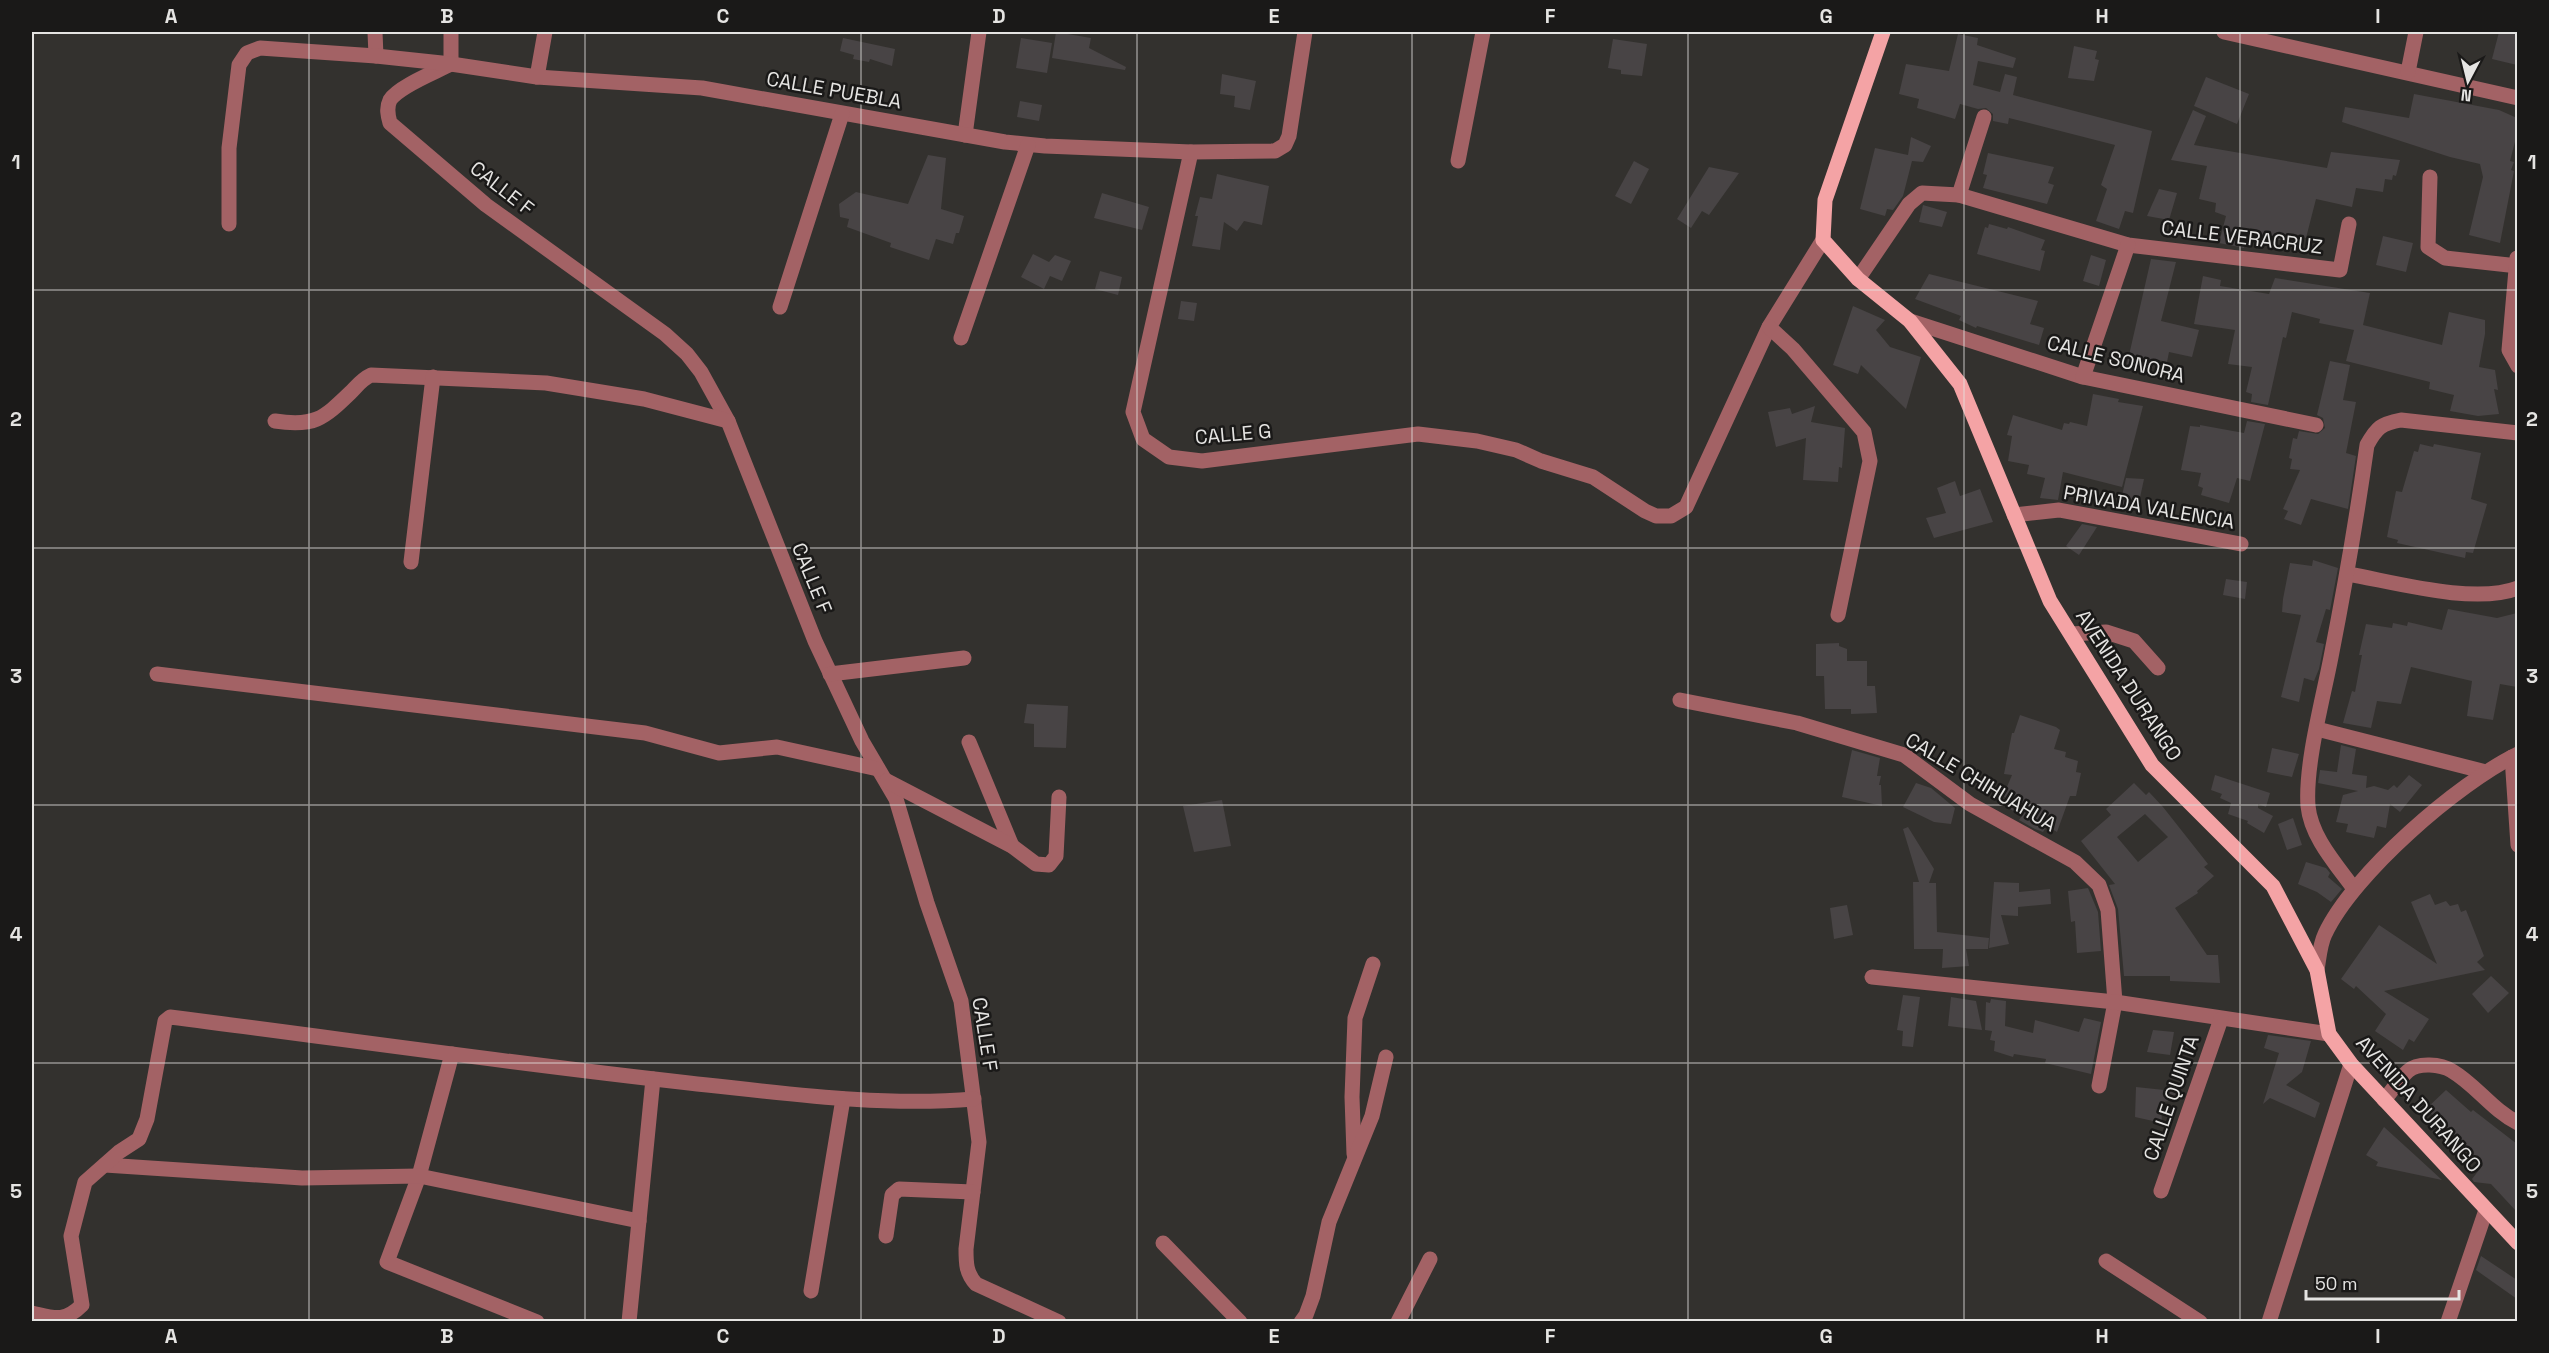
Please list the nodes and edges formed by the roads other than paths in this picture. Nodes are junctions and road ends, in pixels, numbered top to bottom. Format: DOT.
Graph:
graph roads {
  1 [pos="375,32"];
  2 [pos="451,32"];
  3 [pos="545,32"];
  4 [pos="979,32"];
  5 [pos="1305,32"];
  6 [pos="1483,32"];
  7 [pos="1883,32"];
  8 [pos="2224,32"];
  9 [pos="2416,32"];
  10 [pos="376,56"];
  11 [pos="451,64"];
  12 [pos="2408,72"];
  13 [pos="537,77"];
  14 [pos="2517,98"];
  15 [pos="842,114"];
  16 [pos="1984,117"];
  17 [pos="965,135"];
  18 [pos="1028,145"];
  19 [pos="1191,152"];
  20 [pos="1458,161"];
  21 [pos="2430,177"];
  22 [pos="1959,195"];
  23 [pos="229,224"];
  24 [pos="2349,224"];
  25 [pos="1823,240"];
  26 [pos="2128,245"];
  27 [pos="2517,262"];
  28 [pos="1858,279"];
  29 [pos="780,307"];
  30 [pos="1910,321"];
  31 [pos="1769,327"];
  32 [pos="961,338"];
  33 [pos="2517,366"];
  34 [pos="433,377"];
  35 [pos="2084,377"];
  36 [pos="275,421"];
  37 [pos="728,421"];
  38 [pos="2316,425"];
  39 [pos="2517,433"];
  40 [pos="2014,515"];
  41 [pos="2241,544"];
  42 [pos="411,562"];
  43 [pos="2348,574"];
  44 [pos="2517,588"];
  45 [pos="1838,615"];
  46 [pos="2071,634"];
  47 [pos="964,658"];
  48 [pos="2158,668"];
  49 [pos="157,674"];
  50 [pos="830,674"];
  51 [pos="1680,700"];
  52 [pos="2317,729"];
  53 [pos="969,742"];
  54 [pos="2515,756"];
  55 [pos="2486,772"];
  56 [pos="882,775"];
  57 [pos="1059,797"];
  58 [pos="2517,845"];
  59 [pos="1012,846"];
  60 [pos="2354,889"];
  61 [pos="1373,964"];
  62 [pos="2316,970"];
  63 [pos="1872,977"];
  64 [pos="2115,1002"];
  65 [pos="2221,1019"];
  66 [pos="2329,1034"];
  67 [pos="452,1054"];
  68 [pos="1386,1057"];
  69 [pos="2351,1064"];
  70 [pos="653,1079"];
  71 [pos="2099,1086"];
  72 [pos="843,1099"];
  73 [pos="974,1099"];
  74 [pos="2384,1100"];
  75 [pos="2517,1123"];
  76 [pos="1355,1160"];
  77 [pos="105,1165"];
  78 [pos="419,1176"];
  79 [pos="2161,1191"];
  80 [pos="973,1192"];
  81 [pos="2487,1210"];
  82 [pos="639,1221"];
  83 [pos="886,1236"];
  84 [pos="1163,1243"];
  85 [pos="2517,1243"];
  86 [pos="1430,1259"];
  87 [pos="2106,1261"];
  88 [pos="811,1291"];
  89 [pos="32,1313"];
  90 [pos="537,1322"];
  91 [pos="629,1322"];
  92 [pos="1059,1322"];
  93 [pos="1240,1322"];
  94 [pos="1301,1322"];
  95 [pos="1398,1322"];
  96 [pos="2200,1322"];
  97 [pos="2269,1322"];
  98 [pos="2448,1322"];
  1 -- 10 [label="street"];
  2 -- 11 [label="street"];
  3 -- 13 [label="street"];
  4 -- 17 [label="street"];
  5 -- 19 [label="street, CALLE PUEBLA"];
  6 -- 20 [label="street"];
  7 -- 25 [label="main road"];
  8 -- 12 [label="street"];
  9 -- 12 [label="street"];
  10 -- 11 [label="street, CALLE PUEBLA"];
  10 -- 23 [label="street, CALLE PUEBLA"];
  11 -- 13 [label="street, CALLE PUEBLA"];
  11 -- 37 [label="street, CALLE F"];
  12 -- 14 [label="street"];
  13 -- 15 [label="street, CALLE PUEBLA"];
  15 -- 17 [label="street, CALLE PUEBLA"];
  15 -- 29 [label="street"];
  16 -- 22 [label="street"];
  17 -- 18 [label="street, CALLE PUEBLA"];
  18 -- 19 [label="street, CALLE PUEBLA"];
  18 -- 32 [label="street"];
  19 -- 31 [label="street, CALLE G"];
  21 -- 27 [label="street"];
  22 -- 26 [label="street, CALLE VERACRUZ"];
  22 -- 28 [label="street, CALLE VERACRUZ"];
  24 -- 26 [label="street, CALLE VERACRUZ"];
  25 -- 28 [label="main road, AVENIDA DURANGO"];
  25 -- 31 [label="street"];
  26 -- 35 [label="street"];
  27 -- 33 [label="street"];
  28 -- 30 [label="main road, AVENIDA DURANGO"];
  30 -- 35 [label="street, CALLE SONORA"];
  30 -- 40 [label="main road, AVENIDA DURANGO"];
  31 -- 45 [label="street"];
  34 -- 36 [label="street"];
  34 -- 37 [label="street"];
  34 -- 42 [label="street"];
  35 -- 38 [label="street, CALLE SONORA"];
  37 -- 50 [label="street, CALLE F"];
  39 -- 43 [label="street"];
  40 -- 41 [label="street, PRIVADA VALENCIA"];
  40 -- 46 [label="main road, AVENIDA DURANGO"];
  43 -- 44 [label="street"];
  43 -- 52 [label="street"];
  46 -- 48 [label="street"];
  46 -- 62 [label="main road, AVENIDA DURANGO"];
  47 -- 50 [label="street"];
  49 -- 56 [label="street"];
  50 -- 56 [label="street, CALLE F"];
  51 -- 64 [label="street, CALLE CHIHUAHUA"];
  52 -- 55 [label="street"];
  52 -- 60 [label="street"];
  53 -- 59 [label="street"];
  54 -- 55 [label="street"];
  54 -- 58 [label="street"];
  55 -- 60 [label="street"];
  56 -- 59 [label="street"];
  56 -- 73 [label="street, CALLE F"];
  57 -- 59 [label="street"];
  60 -- 62 [label="street"];
  61 -- 76 [label="street"];
  62 -- 66 [label="main road, AVENIDA DURANGO"];
  63 -- 64 [label="street"];
  64 -- 65 [label="street"];
  64 -- 71 [label="street, CALLE CHIHUAHUA"];
  65 -- 66 [label="street"];
  65 -- 79 [label="street, CALLE QUINTA"];
  66 -- 69 [label="main road, AVENIDA DURANGO"];
  67 -- 70 [label="street"];
  67 -- 77 [label="street"];
  67 -- 78 [label="street"];
  68 -- 76 [label="street"];
  69 -- 74 [label="main road, AVENIDA DURANGO"];
  69 -- 97 [label="street"];
  70 -- 72 [label="street"];
  70 -- 82 [label="street"];
  72 -- 73 [label="street"];
  72 -- 88 [label="street"];
  73 -- 80 [label="street, CALLE F"];
  74 -- 75 [label="street"];
  74 -- 81 [label="main road, AVENIDA DURANGO"];
  76 -- 94 [label="street"];
  77 -- 78 [label="street"];
  77 -- 89 [label="street"];
  78 -- 82 [label="street"];
  78 -- 90 [label="street"];
  80 -- 83 [label="street"];
  80 -- 92 [label="street, CALLE F"];
  81 -- 85 [label="main road, AVENIDA DURANGO"];
  81 -- 98 [label="street"];
  82 -- 91 [label="street"];
  84 -- 93 [label="street"];
  86 -- 95 [label="street"];
  87 -- 96 [label="street"];
}
